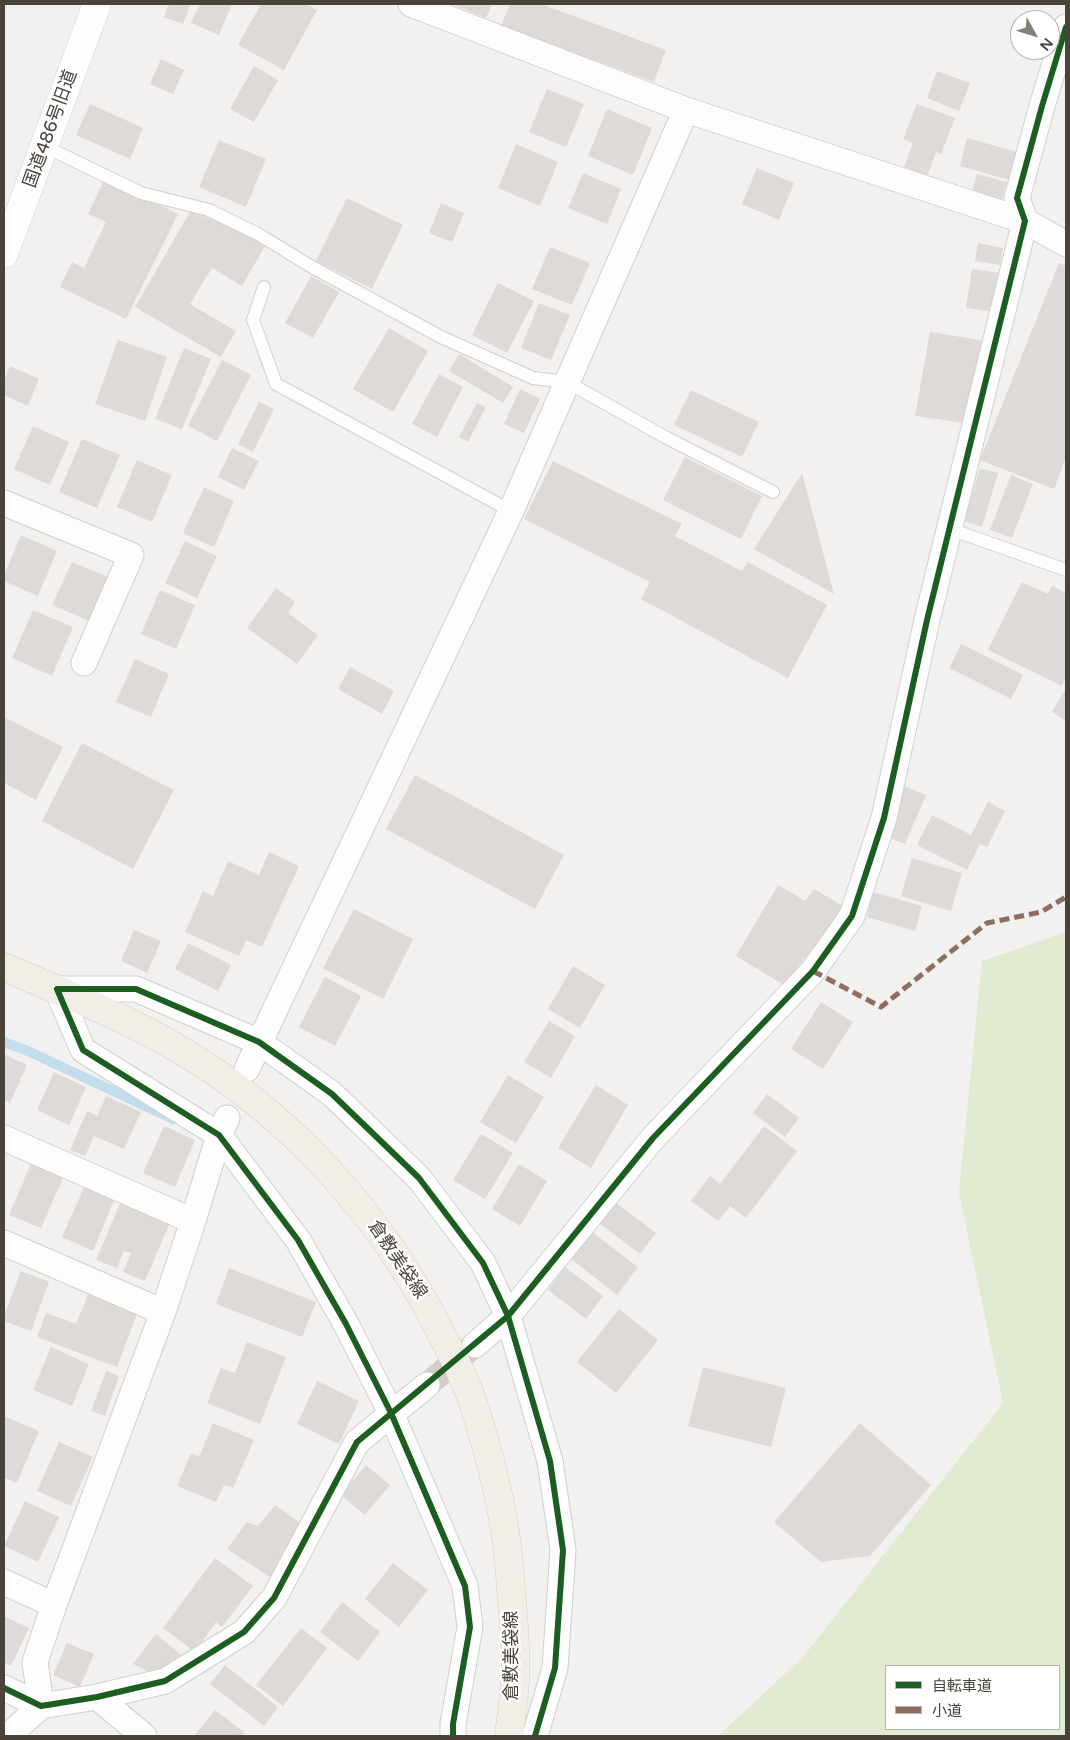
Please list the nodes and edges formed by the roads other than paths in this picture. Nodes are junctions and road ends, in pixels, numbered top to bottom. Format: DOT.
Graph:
graph roads {
  1 [pos="97,4"];
  2 [pos="412,4"];
  3 [pos="1066,27"];
  4 [pos="686,110"];
  5 [pos="44,146"];
  6 [pos="1025,221"];
  7 [pos="1066,244"];
  8 [pos="4,254"];
  9 [pos="264,287"];
  10 [pos="567,382"];
  11 [pos="773,492"];
  12 [pos="4,503"];
  13 [pos="511,511"];
  14 [pos="950,529"];
  15 [pos="1066,570"];
  16 [pos="84,663"];
  17 [pos="4,967"];
  18 [pos="57,989"];
  19 [pos="259,1042"];
  20 [pos="247,1070"];
  21 [pos="223,1126"];
  22 [pos="4,1138"];
  23 [pos="193,1220"];
  24 [pos="4,1243"];
  25 [pos="163,1312"];
  26 [pos="508,1316"];
  27 [pos="475,1345"];
  28 [pos="427,1385"];
  29 [pos="391,1413"];
  30 [pos="4,1582"];
  31 [pos="54,1605"];
  32 [pos="4,1688"];
  33 [pos="97,1697"];
  34 [pos="41,1706"];
  35 [pos="8,1736"];
  36 [pos="144,1736"];
  37 [pos="453,1736"];
  38 [pos="509,1736"];
  39 [pos="535,1736"];
  1 -- 5 [label="street, 国道486号旧道"];
  2 -- 4 [label="street"];
  3 -- 6 [label="street"];
  4 -- 6 [label="street"];
  4 -- 10 [label="street"];
  5 -- 8 [label="street, 国道486号旧道"];
  5 -- 10 [label="lane"];
  6 -- 7 [label="street"];
  6 -- 14 [label="street"];
  9 -- 13 [label="lane"];
  10 -- 11 [label="lane"];
  10 -- 13 [label="street"];
  12 -- 16 [label="street"];
  13 -- 19 [label="street"];
  14 -- 15 [label="lane"];
  14 -- 26 [label="street"];
  17 -- 18 [label="main road, 倉敷美袋線"];
  18 -- 19 [label="street"];
  18 -- 21 [label="street"];
  18 -- 38 [label="main road, 倉敷美袋線"];
  19 -- 20 [label="street"];
  19 -- 26 [label="street"];
  21 -- 23 [label="street"];
  21 -- 29 [label="street"];
  22 -- 23 [label="street"];
  23 -- 25 [label="street"];
  24 -- 25 [label="street"];
  25 -- 31 [label="street"];
  26 -- 27 [label="street"];
  26 -- 39 [label="street"];
  28 -- 29 [label="street"];
  29 -- 33 [label="street"];
  29 -- 37 [label="street"];
  30 -- 31 [label="street"];
  31 -- 34 [label="street"];
  32 -- 34 [label="street"];
  33 -- 34 [label="street"];
  33 -- 36 [label="street"];
  34 -- 35 [label="street"];
}
